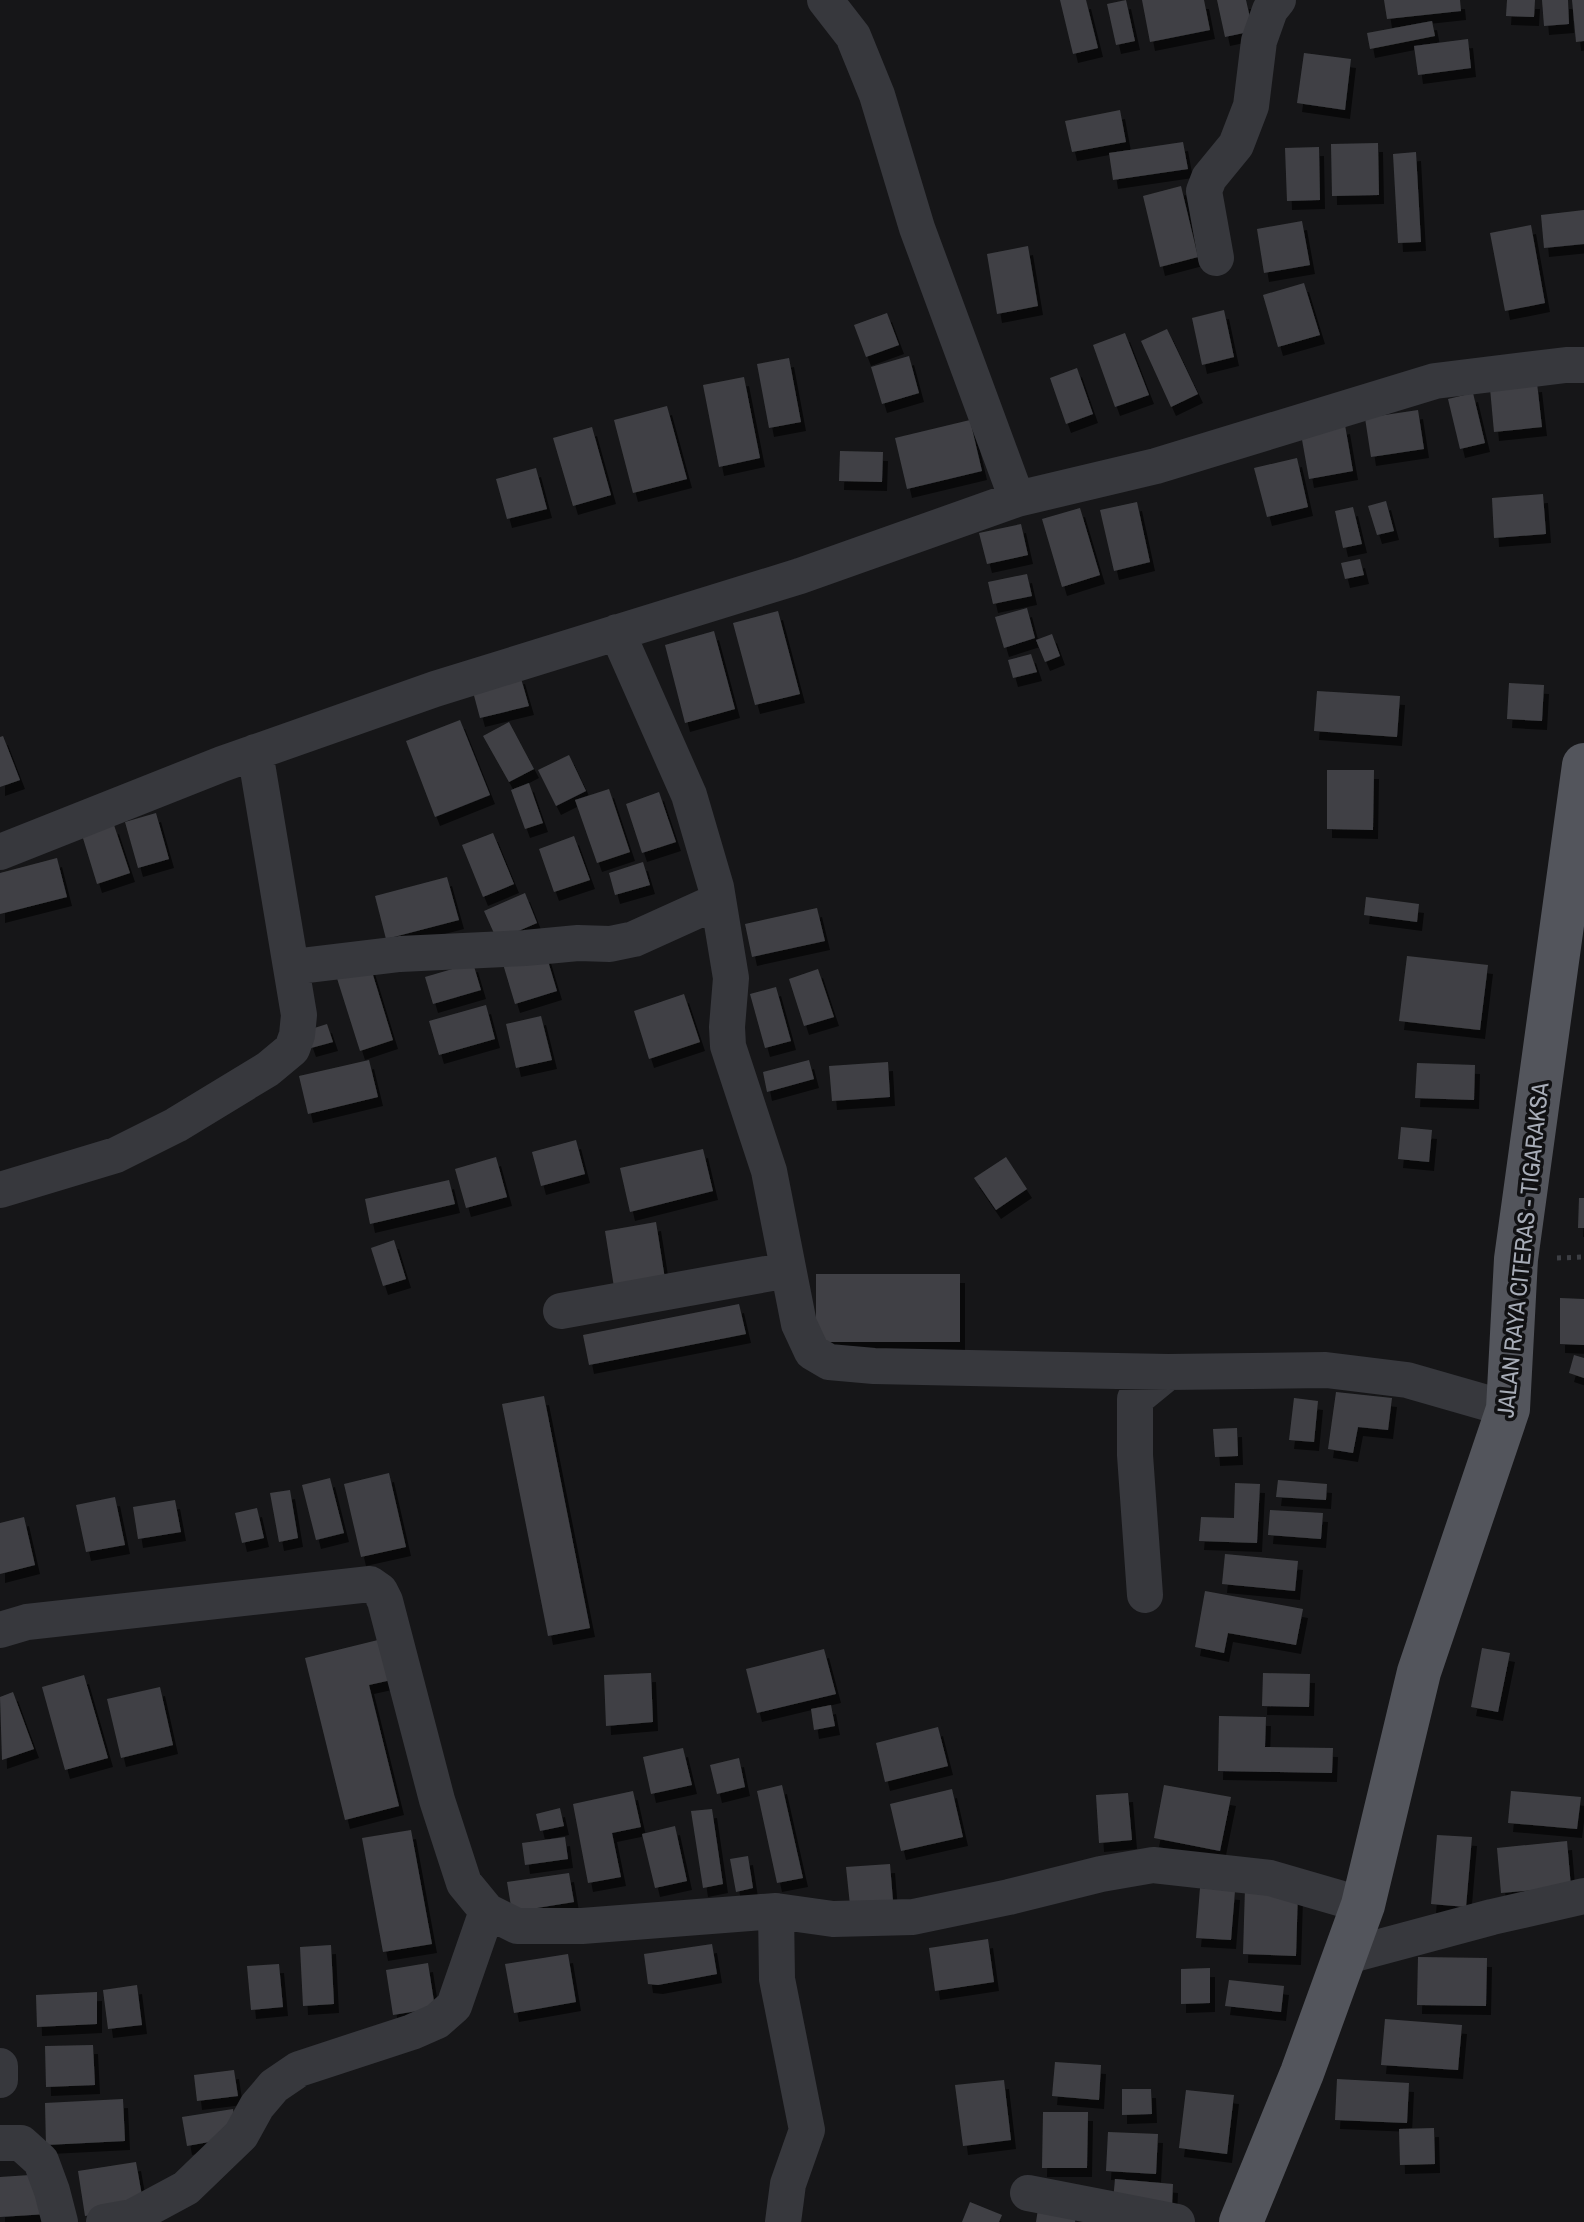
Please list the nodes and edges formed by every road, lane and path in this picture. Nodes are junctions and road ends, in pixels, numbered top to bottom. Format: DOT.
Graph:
graph roads {
  1 [pos="825,0"];
  2 [pos="1278,0"];
  3 [pos="1216,258"];
  4 [pos="1584,365"];
  5 [pos="1017,499"];
  6 [pos="617,632"];
  7 [pos="255,752"];
  8 [pos="1584,768"];
  9 [pos="0,852"];
  10 [pos="718,901"];
  11 [pos="292,967"];
  12 [pos="0,1190"];
  13 [pos="788,1270"];
  14 [pos="561,1311"];
  15 [pos="1168,1372"];
  16 [pos="1508,1409"];
  17 [pos="1145,1595"];
  18 [pos="0,1630"];
  19 [pos="1584,1896"];
  20 [pos="1363,1905"];
  21 [pos="487,1911"];
  22 [pos="776,1911"];
  23 [pos="1343,1957"];
  24 [pos="0,2066"];
  25 [pos="0,2080"];
  26 [pos="0,2143"];
  27 [pos="1028,2193"];
  28 [pos="60,2222"];
  29 [pos="104,2222"];
  30 [pos="783,2222"];
  31 [pos="1177,2222"];
  32 [pos="1241,2222"];
  1 -- 5 [label="street"];
  2 -- 3 [label="street"];
  4 -- 5 [label="street"];
  5 -- 6 [label="street"];
  6 -- 7 [label="street"];
  6 -- 10 [label="street"];
  7 -- 9 [label="street"];
  7 -- 11 [label="street"];
  8 -- 16 [label="main road, JALAN RAYA CITERAS - TIGARAKSA"];
  10 -- 11 [label="street"];
  10 -- 13 [label="street"];
  11 -- 12 [label="street"];
  13 -- 14 [label="street"];
  13 -- 15 [label="street"];
  15 -- 16 [label="street"];
  15 -- 17 [label="street"];
  16 -- 20 [label="main road, JALAN RAYA CITERAS - TIGARAKSA"];
  18 -- 21 [label="street"];
  19 -- 23 [label="street"];
  20 -- 22 [label="street"];
  20 -- 23 [label="main road, JALAN RAYA CITERAS - TIGARAKSA"];
  21 -- 22 [label="street"];
  21 -- 29 [label="street"];
  22 -- 30 [label="street"];
  23 -- 32 [label="main road, JALAN RAYA CITERAS - TIGARAKSA"];
  24 -- 25 [label="street"];
  26 -- 28 [label="street"];
  27 -- 31 [label="street"];
}
